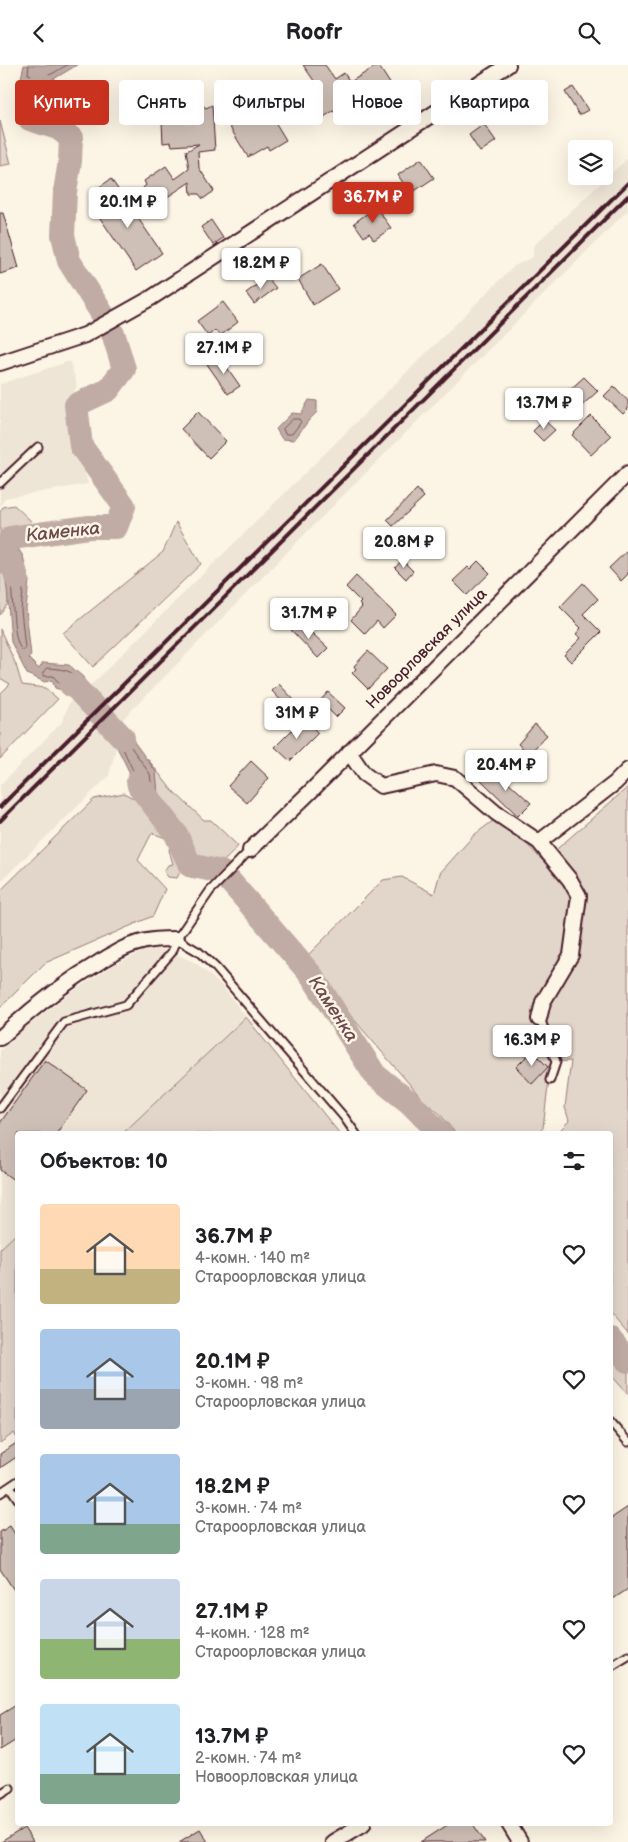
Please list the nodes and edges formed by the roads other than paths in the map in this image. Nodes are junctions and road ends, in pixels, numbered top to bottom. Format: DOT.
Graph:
graph roads {
  1 [pos="508,65"];
  2 [pos="0,363"];
  3 [pos="38,447"];
  4 [pos="628,473"];
  5 [pos="0,483"];
  6 [pos="349,753"];
  7 [pos="628,770"];
  8 [pos="539,843"];
  9 [pos="250,850"];
  10 [pos="579,895"];
  11 [pos="177,939"];
  12 [pos="571,955"];
  13 [pos="0,1039"];
  14 [pos="550,1079"];
  15 [pos="0,1108"];
  16 [pos="354,1131"];
  17 [pos="613,1424"];
  18 [pos="628,1442"];
  19 [pos="15,1483"];
  20 [pos="10,1487"];
  21 [pos="0,1493"];
  22 [pos="15,1494"];
  23 [pos="628,1656"];
  24 [pos="613,1665"];
  25 [pos="10,1788"];
  26 [pos="0,1794"];
  27 [pos="359,1826"];
  28 [pos="510,1826"];
  29 [pos="333,1842"];
  30 [pos="520,1842"];
  1 -- 2 [label="street"];
  3 -- 5 [label="lane"];
  4 -- 6 [label="street, Новоорловская улица"];
  6 -- 8 [label="street"];
  6 -- 9 [label="street, Новоорловская улица"];
  7 -- 8 [label="street"];
  8 -- 10 [label="lane"];
  9 -- 11 [label="lane"];
  10 -- 12 [label="street"];
  11 -- 13 [label="street"];
  11 -- 15 [label="lane"];
  11 -- 16 [label="lane"];
  12 -- 14 [label="lane"];
  17 -- 18 [label="lane"];
  19 -- 20 [label="lane"];
  20 -- 21 [label="lane"];
  20 -- 22 [label="lane"];
  23 -- 24 [label="lane"];
  25 -- 26 [label="lane"];
  27 -- 29 [label="street"];
  28 -- 30 [label="street"];
}
